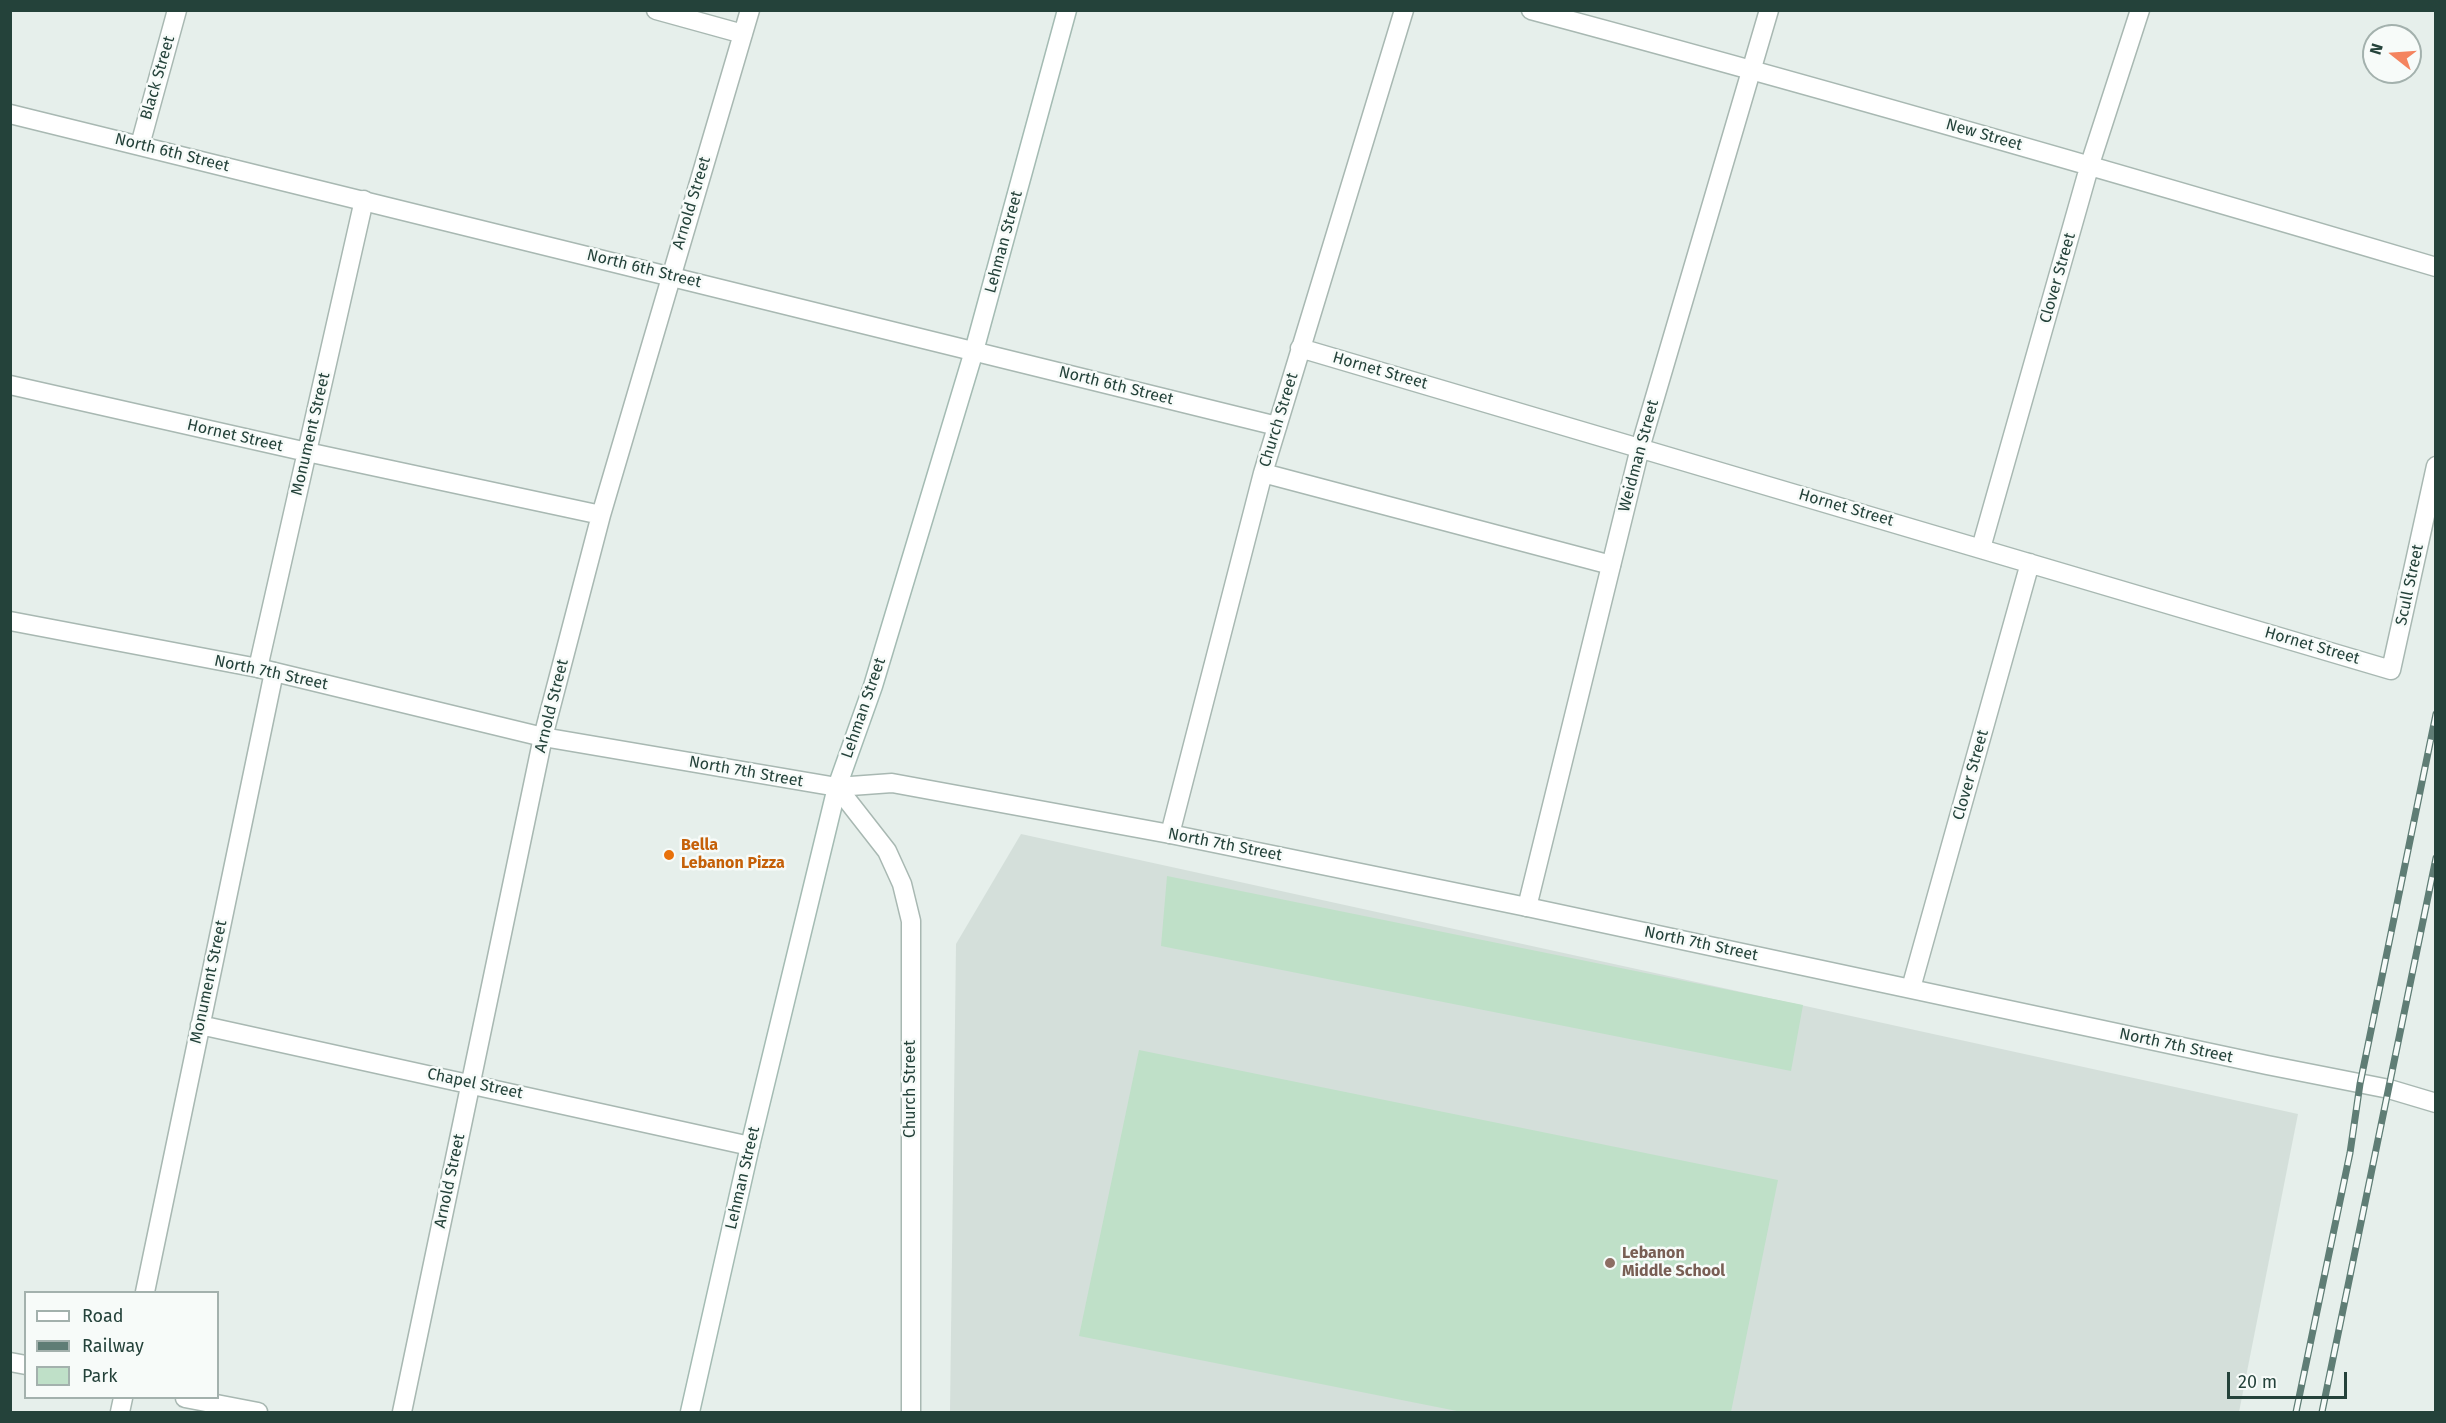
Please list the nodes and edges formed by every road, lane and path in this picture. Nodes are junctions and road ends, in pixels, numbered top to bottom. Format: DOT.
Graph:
graph roads {
  1 [pos="177,10"];
  2 [pos="656,10"];
  3 [pos="750,10"];
  4 [pos="1067,10"];
  5 [pos="1404,10"];
  6 [pos="1531,10"];
  7 [pos="1769,10"];
  8 [pos="2140,10"];
  9 [pos="743,34"];
  10 [pos="1751,69"];
  11 [pos="10,114"];
  12 [pos="140,145"];
  13 [pos="2090,164"];
  14 [pos="364,200"];
  15 [pos="2436,267"];
  16 [pos="670,276"];
  17 [pos="1300,348"];
  18 [pos="974,351"];
  19 [pos="10,385"];
  20 [pos="1277,426"];
  21 [pos="1640,448"];
  22 [pos="307,452"];
  23 [pos="2436,466"];
  24 [pos="1263,473"];
  25 [pos="601,515"];
  26 [pos="1980,548"];
  27 [pos="2030,563"];
  28 [pos="1611,565"];
  29 [pos="10,621"];
  30 [pos="2391,669"];
  31 [pos="266,670"];
  32 [pos="543,737"];
  33 [pos="837,787"];
  34 [pos="1170,834"];
  35 [pos="1527,907"];
  36 [pos="1911,988"];
  37 [pos="200,1025"];
  38 [pos="471,1083"];
  39 [pos="2436,1103"];
  40 [pos="750,1146"];
  41 [pos="145,1291"];
  42 [pos="190,1399"];
  43 [pos="258,1413"];
  44 [pos="402,1413"];
  45 [pos="690,1413"];
  46 [pos="911,1413"];
  1 -- 12 [label="street, Black Street"];
  2 -- 9 [label="street"];
  3 -- 9 [label="street, Arnold Street"];
  4 -- 18 [label="street, Lehman Street"];
  5 -- 17 [label="street, Church Street"];
  6 -- 10 [label="street, New Street"];
  7 -- 10 [label="street, Weidman Street"];
  8 -- 13 [label="street, Clover Street"];
  9 -- 16 [label="street, Arnold Street"];
  10 -- 13 [label="street, New Street"];
  10 -- 21 [label="street, Weidman Street"];
  11 -- 12 [label="street, North 6th Street"];
  12 -- 14 [label="street, North 6th Street"];
  13 -- 15 [label="street, New Street"];
  13 -- 26 [label="street, Clover Street"];
  14 -- 16 [label="street, North 6th Street"];
  14 -- 22 [label="street, Monument Street"];
  16 -- 18 [label="street, North 6th Street"];
  16 -- 25 [label="street, Arnold Street"];
  17 -- 20 [label="street, Church Street"];
  17 -- 21 [label="street, Hornet Street"];
  18 -- 20 [label="street, North 6th Street"];
  18 -- 33 [label="street, Lehman Street"];
  19 -- 22 [label="street, Hornet Street"];
  20 -- 24 [label="street, Church Street"];
  21 -- 26 [label="street, Hornet Street"];
  21 -- 28 [label="street, Weidman Street"];
  22 -- 25 [label="street, Hornet Street"];
  22 -- 31 [label="street, Monument Street"];
  23 -- 30 [label="street, Scull Street"];
  24 -- 28 [label="street"];
  24 -- 34 [label="street, Church Street"];
  25 -- 32 [label="street, Arnold Street"];
  26 -- 27 [label="street, Hornet Street"];
  27 -- 30 [label="street, Hornet Street"];
  27 -- 36 [label="street, Clover Street"];
  28 -- 35 [label="street, Weidman Street"];
  29 -- 31 [label="street, North 7th Street"];
  31 -- 32 [label="street, North 7th Street"];
  31 -- 37 [label="street, Monument Street"];
  32 -- 33 [label="street, North 7th Street"];
  32 -- 38 [label="street, Arnold Street"];
  33 -- 34 [label="street, North 7th Street"];
  33 -- 40 [label="street, Lehman Street"];
  33 -- 46 [label="street, Church Street"];
  34 -- 35 [label="street, North 7th Street"];
  35 -- 36 [label="street, North 7th Street"];
  36 -- 39 [label="street, North 7th Street"];
  37 -- 38 [label="street, Chapel Street"];
  37 -- 41 [label="street, Monument Street"];
  38 -- 40 [label="street, Chapel Street"];
  38 -- 44 [label="street, Arnold Street"];
  40 -- 45 [label="street, Lehman Street"];
  42 -- 43 [label="street"];
}
